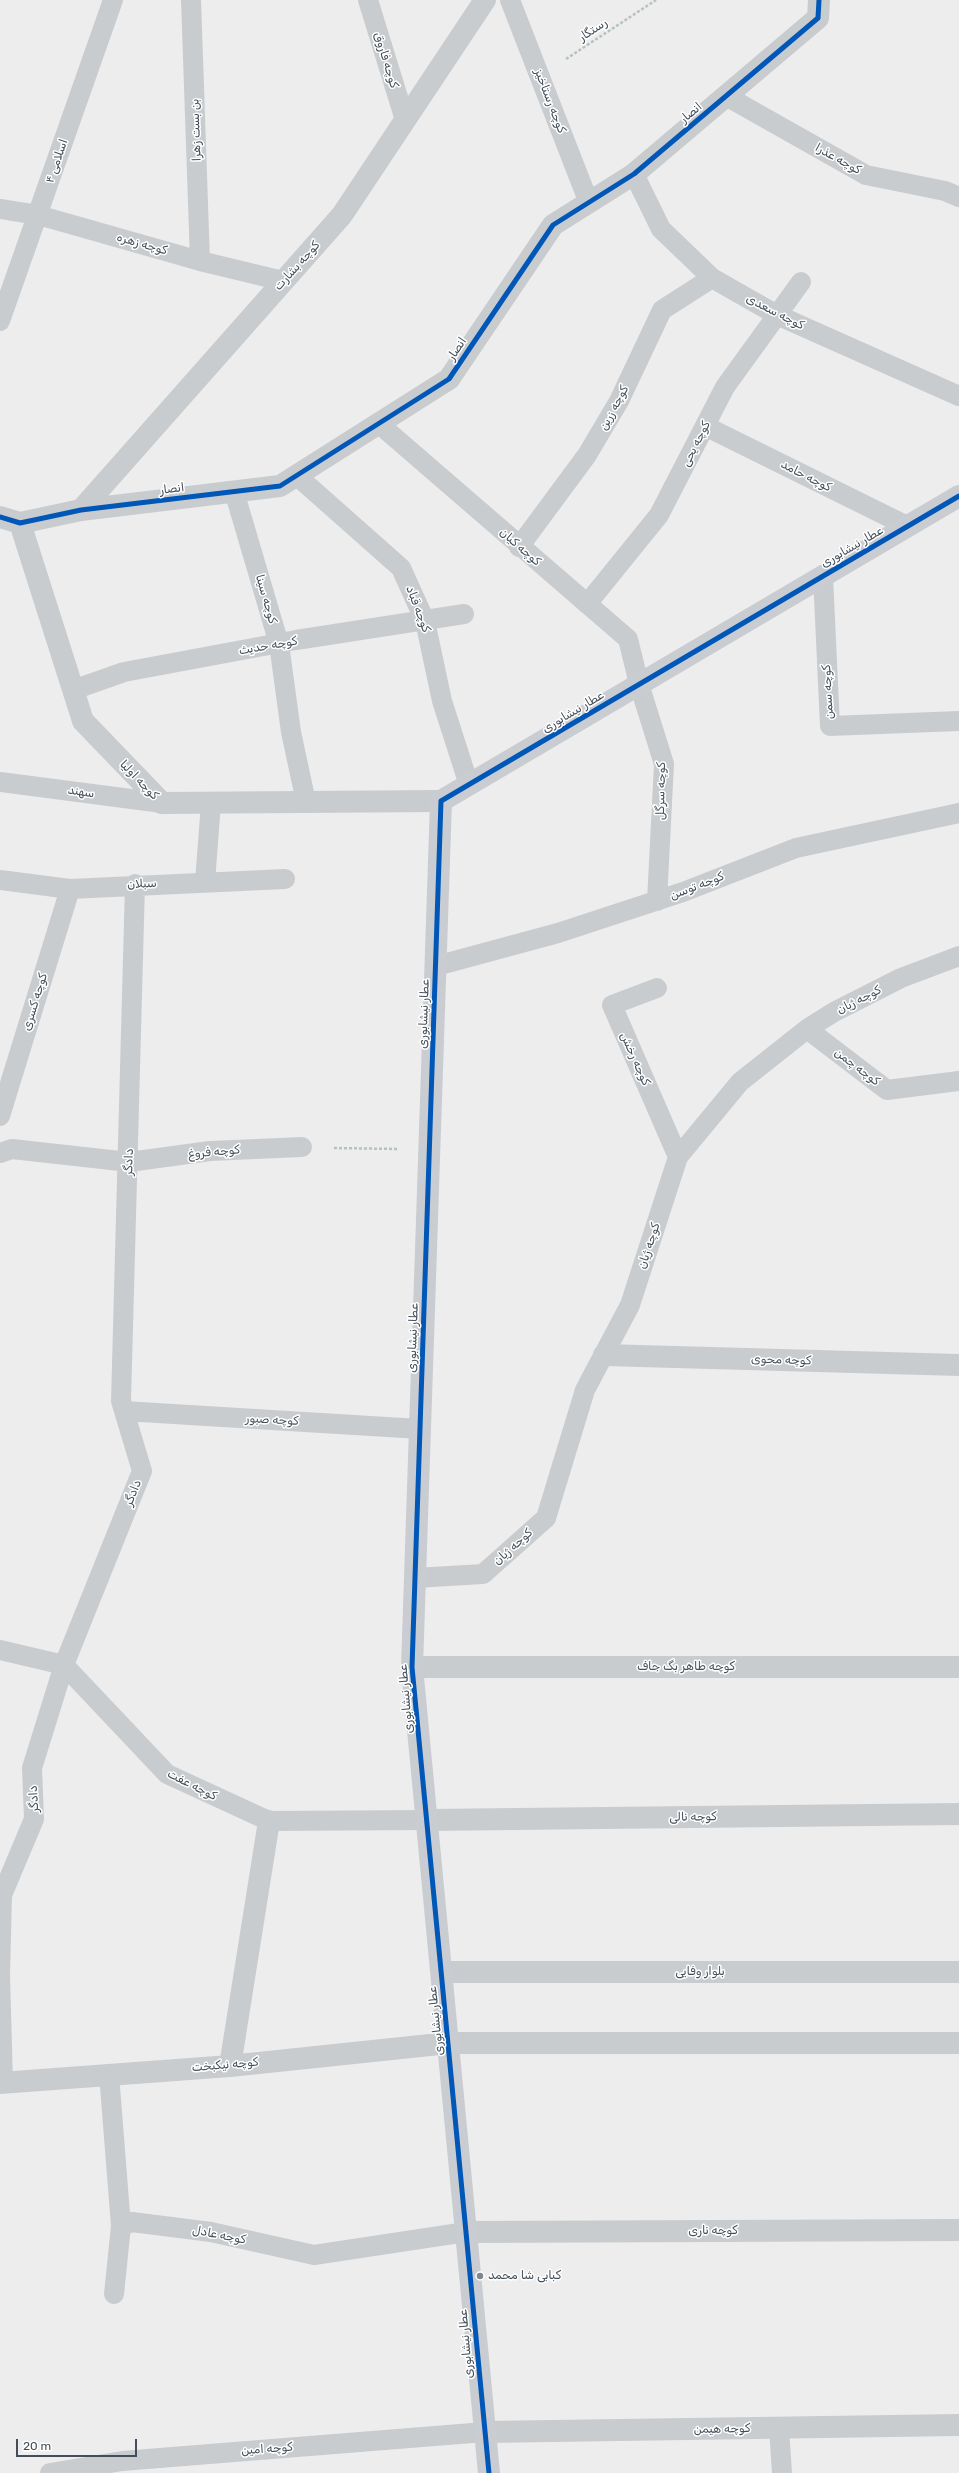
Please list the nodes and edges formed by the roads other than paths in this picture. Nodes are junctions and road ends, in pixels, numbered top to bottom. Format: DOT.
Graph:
graph roads {
  1 [pos="113,0"];
  2 [pos="191,0"];
  3 [pos="368,0"];
  4 [pos="485,0"];
  5 [pos="510,0"];
  6 [pos="819,0"];
  7 [pos="726,96"];
  8 [pos="405,120"];
  9 [pos="634,174"];
  10 [pos="959,197"];
  11 [pos="589,203"];
  12 [pos="0,209"];
  13 [pos="38,215"];
  14 [pos="200,261"];
  15 [pos="712,278"];
  16 [pos="283,281"];
  17 [pos="801,282"];
  18 [pos="777,315"];
  19 [pos="0,321"];
  20 [pos="959,396"];
  21 [pos="378,423"];
  22 [pos="705,426"];
  23 [pos="296,475"];
  24 [pos="234,491"];
  25 [pos="959,496"];
  26 [pos="81,510"];
  27 [pos="0,517"];
  28 [pos="20,523"];
  29 [pos="907,526"];
  30 [pos="519,547"];
  31 [pos="822,576"];
  32 [pos="587,604"];
  33 [pos="464,614"];
  34 [pos="425,621"];
  35 [pos="279,644"];
  36 [pos="639,684"];
  37 [pos="73,690"];
  38 [pos="959,721"];
  39 [pos="0,782"];
  40 [pos="469,785"];
  41 [pos="441,801"];
  42 [pos="306,802"];
  43 [pos="162,803"];
  44 [pos="211,803"];
  45 [pos="959,814"];
  46 [pos="285,879"];
  47 [pos="0,880"];
  48 [pos="204,882"];
  49 [pos="135,884"];
  50 [pos="70,889"];
  51 [pos="657,901"];
  52 [pos="959,956"];
  53 [pos="436,966"];
  54 [pos="657,988"];
  55 [pos="807,1029"];
  56 [pos="959,1081"];
  57 [pos="0,1116"];
  58 [pos="302,1147"];
  59 [pos="0,1153"];
  60 [pos="678,1157"];
  61 [pos="129,1162"];
  62 [pos="604,1355"];
  63 [pos="959,1365"];
  64 [pos="124,1411"];
  65 [pos="420,1429"];
  66 [pos="415,1578"];
  67 [pos="0,1650"];
  68 [pos="64,1665"];
  69 [pos="412,1667"];
  70 [pos="959,1667"];
  71 [pos="959,1814"];
  72 [pos="427,1820"];
  73 [pos="269,1821"];
  74 [pos="442,1972"];
  75 [pos="959,1972"];
  76 [pos="449,2042"];
  77 [pos="959,2043"];
  78 [pos="230,2066"];
  79 [pos="109,2074"];
  80 [pos="2,2082"];
  81 [pos="121,2226"];
  82 [pos="959,2230"];
  83 [pos="466,2232"];
  84 [pos="114,2294"];
  85 [pos="959,2425"];
  86 [pos="779,2428"];
  87 [pos="485,2432"];
  88 [pos="122,2467"];
  89 [pos="50,2473"];
  90 [pos="489,2473"];
  91 [pos="782,2473"];
  1 -- 13 [label="lane, اسلامی ۴"];
  2 -- 14 [label="lane, بن بست زهرا"];
  3 -- 8 [label="lane, کوچه فاروق"];
  4 -- 8 [label="street, کوچه بشارت"];
  5 -- 11 [label="lane, کوچه رستاخیز"];
  6 -- 7 [label="street, انصار"];
  7 -- 9 [label="street, انصار"];
  7 -- 10 [label="lane, کوچه عذرا"];
  8 -- 16 [label="street, کوچه بشارت"];
  9 -- 11 [label="street, انصار"];
  9 -- 15 [label="lane, کوچه سعدی"];
  11 -- 21 [label="street, انصار"];
  12 -- 13 [label="lane, کوچه زهره"];
  13 -- 14 [label="lane, کوچه زهره"];
  13 -- 19 [label="lane, اسلامی ۴"];
  14 -- 16 [label="lane, کوچه زهره"];
  15 -- 18 [label="lane, کوچه سعدی"];
  15 -- 30 [label="lane, کوچه زرین"];
  16 -- 26 [label="street, کوچه بشارت"];
  17 -- 18 [label="lane, کوچه یحی"];
  18 -- 20 [label="lane, کوچه سعدی"];
  18 -- 22 [label="lane, کوچه یحی"];
  21 -- 23 [label="street, انصار"];
  21 -- 30 [label="lane, کوچه کیان"];
  22 -- 29 [label="lane, کوچه حامد"];
  22 -- 32 [label="lane, کوچه یحی"];
  23 -- 24 [label="street, انصار"];
  23 -- 34 [label="lane, کوچه قباد"];
  24 -- 26 [label="street, انصار"];
  24 -- 35 [label="lane, کوچه سینا"];
  25 -- 29 [label="street, عطار نیشابوری"];
  26 -- 28 [label="street, انصار"];
  27 -- 28 [label="street, انصار"];
  28 -- 37 [label="street, کوچه اولیا"];
  29 -- 31 [label="street, عطار نیشابوری"];
  30 -- 32 [label="lane, کوچه کیان"];
  31 -- 36 [label="street, عطار نیشابوری"];
  31 -- 38 [label="lane, کوچه سمن"];
  32 -- 36 [label="lane, کوچه کیان"];
  33 -- 34 [label="lane, کوچه حدیث"];
  34 -- 35 [label="lane, کوچه حدیث"];
  34 -- 40 [label="lane, کوچه قباد"];
  35 -- 37 [label="lane, کوچه حدیث"];
  35 -- 42 [label="lane, کوچه سینا"];
  36 -- 40 [label="street, عطار نیشابوری"];
  36 -- 51 [label="lane, کوچه سرگل"];
  37 -- 43 [label="street, کوچه اولیا"];
  39 -- 43 [label="lane, سهند"];
  40 -- 41 [label="street, عطار نیشابوری"];
  41 -- 42 [label="street, کوچه اولیا"];
  41 -- 53 [label="street, عطار نیشابوری"];
  42 -- 44 [label="street, کوچه اولیا"];
  43 -- 44 [label="street, کوچه اولیا"];
  44 -- 48 [label="lane"];
  45 -- 51 [label="lane, کوچه توسن"];
  46 -- 48 [label="lane, سبلان"];
  47 -- 50 [label="lane, سبلان"];
  48 -- 49 [label="lane, سبلان"];
  49 -- 50 [label="lane, سبلان"];
  49 -- 61 [label="lane, دادگر"];
  50 -- 57 [label="lane, کوچه کسری"];
  51 -- 53 [label="lane, کوچه توسن"];
  52 -- 55 [label="lane, کوچه ژیان"];
  53 -- 65 [label="street, عطار نیشابوری"];
  54 -- 60 [label="lane, کوچه رخش"];
  55 -- 56 [label="lane, کوچه چمن"];
  55 -- 60 [label="lane, کوچه ژیان"];
  58 -- 61 [label="lane, کوچه فروغ"];
  59 -- 61 [label="lane, کوچه فروغ"];
  60 -- 62 [label="lane, کوچه ژیان"];
  61 -- 64 [label="lane, دادگر"];
  62 -- 63 [label="street, کوچه محوی"];
  62 -- 66 [label="lane, کوچه ژیان"];
  64 -- 65 [label="lane, کوچه صبور"];
  64 -- 68 [label="lane, دادگر"];
  65 -- 66 [label="street, عطار نیشابوری"];
  66 -- 69 [label="street, عطار نیشابوری"];
  67 -- 68 [label="lane"];
  68 -- 73 [label="lane, کوچه عفت"];
  68 -- 80 [label="lane, دادگر"];
  69 -- 70 [label="street, کوچه طاهر بگ جاف"];
  69 -- 72 [label="street, عطار نیشابوری"];
  71 -- 72 [label="street, کوچه نالی"];
  72 -- 73 [label="lane, کوچه عفت"];
  72 -- 74 [label="street, عطار نیشابوری"];
  73 -- 78 [label="street"];
  74 -- 75 [label="street, بلوار وفایی"];
  74 -- 76 [label="street, عطار نیشابوری"];
  76 -- 77 [label="street"];
  76 -- 78 [label="street, کوچه نیکبخت"];
  76 -- 83 [label="street, عطار نیشابوری"];
  78 -- 79 [label="street, کوچه نیکبخت"];
  79 -- 80 [label="street, کوچه نیکبخت"];
  79 -- 81 [label="lane"];
  81 -- 83 [label="lane, کوچه عادل"];
  81 -- 84 [label="lane"];
  82 -- 83 [label="street, کوچه ناری"];
  83 -- 87 [label="street, عطار نیشابوری"];
  85 -- 86 [label="street, کوچه هیمن"];
  86 -- 87 [label="street, کوچه هیمن"];
  86 -- 91 [label="lane"];
  87 -- 88 [label="lane, کوچه امین"];
  87 -- 90 [label="street, عطار نیشابوری"];
  88 -- 89 [label="lane, کوچه امین"];
}
